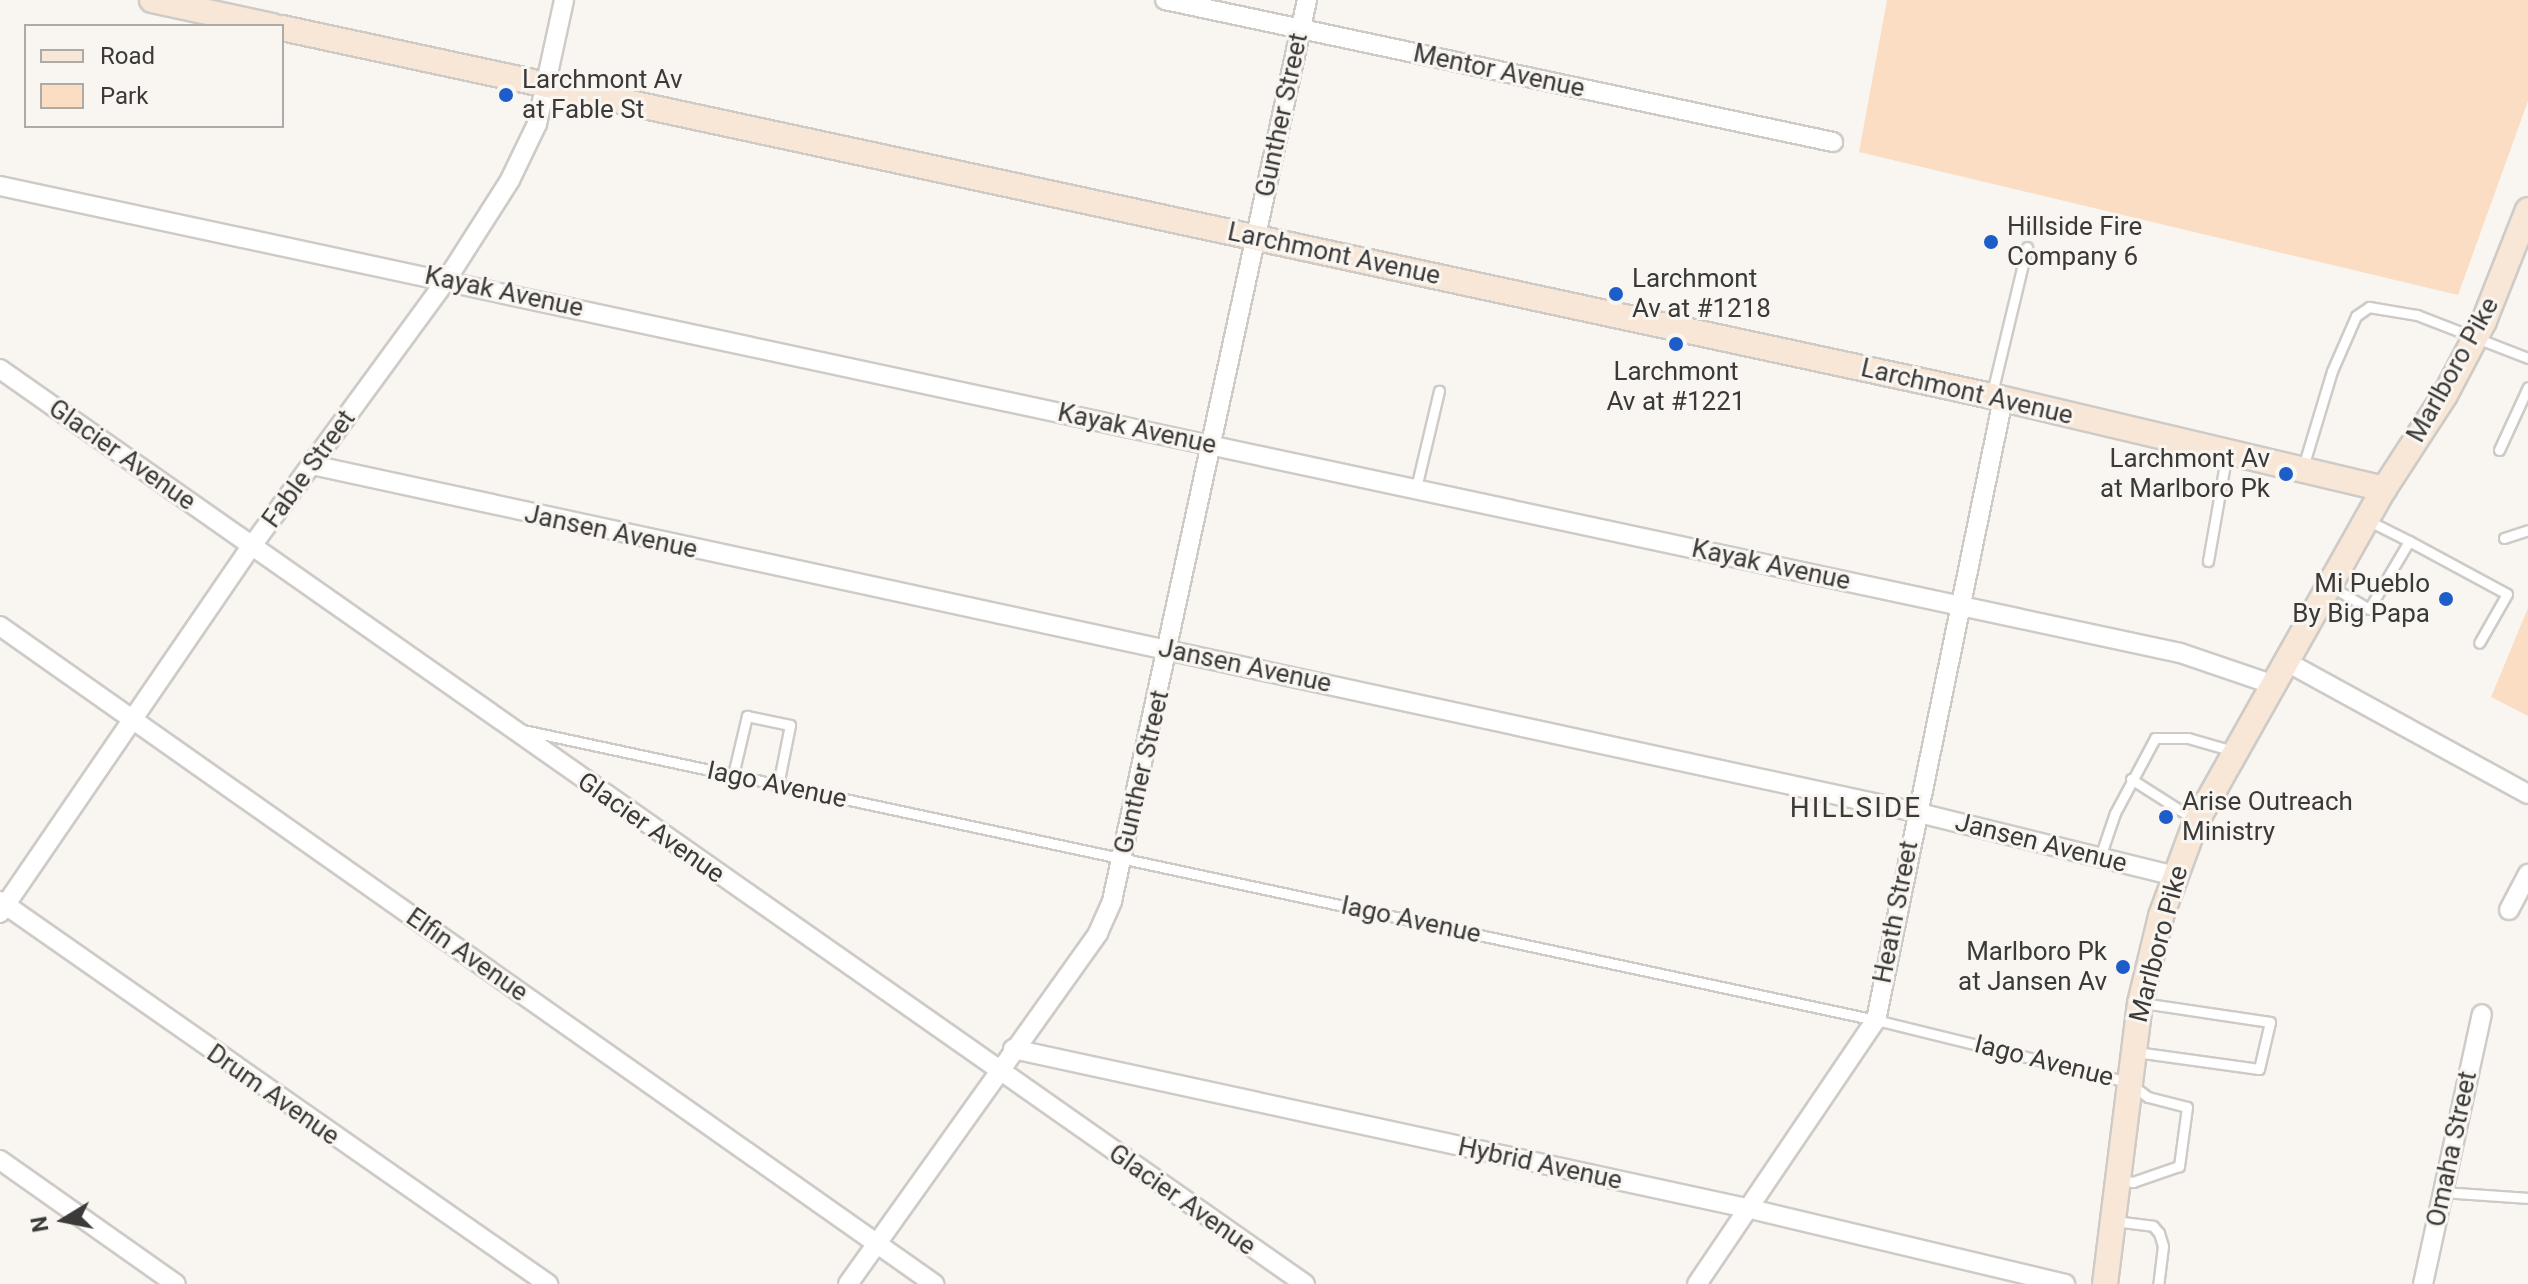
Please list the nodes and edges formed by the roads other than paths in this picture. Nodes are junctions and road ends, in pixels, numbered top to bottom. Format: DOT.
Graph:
graph roads {
  1 [pos="152,0"];
  2 [pos="564,0"];
  3 [pos="1165,0"];
  4 [pos="1307,0"];
  5 [pos="263,24"];
  6 [pos="284,28"];
  7 [pos="1301,29"];
  8 [pos="546,85"];
  9 [pos="1833,142"];
  10 [pos="0,186"];
  11 [pos="2528,212"];
  12 [pos="1255,237"];
  13 [pos="2027,247"];
  14 [pos="447,279"];
  15 [pos="2476,336"];
  16 [pos="2528,358"];
  17 [pos="0,369"];
  18 [pos="2528,387"];
  19 [pos="1439,391"];
  20 [pos="1997,398"];
  21 [pos="1210,444"];
  22 [pos="2499,450"];
  23 [pos="2227,452"];
  24 [pos="312,465"];
  25 [pos="2302,470"];
  26 [pos="1416,488"];
  27 [pos="2384,489"];
  28 [pos="2366,520"];
  29 [pos="2528,530"];
  30 [pos="2504,538"];
  31 [pos="2409,541"];
  32 [pos="251,547"];
  33 [pos="2208,561"];
  34 [pos="2329,585"];
  35 [pos="1960,606"];
  36 [pos="0,626"];
  37 [pos="2479,643"];
  38 [pos="1169,650"];
  39 [pos="2285,661"];
  40 [pos="2271,684"];
  41 [pos="134,719"];
  42 [pos="508,727"];
  43 [pos="2233,751"];
  44 [pos="733,775"];
  45 [pos="2131,779"];
  46 [pos="778,785"];
  47 [pos="2528,794"];
  48 [pos="1915,812"];
  49 [pos="2197,821"];
  50 [pos="2100,857"];
  51 [pos="1123,859"];
  52 [pos="2528,874"];
  53 [pos="2175,876"];
  54 [pos="2,906"];
  55 [pos="2509,910"];
  56 [pos="2140,1003"];
  57 [pos="2482,1014"];
  58 [pos="1876,1020"];
  59 [pos="1013,1049"];
  60 [pos="2133,1051"];
  61 [pos="997,1072"];
  62 [pos="2128,1082"];
  63 [pos="0,1160"];
  64 [pos="2117,1180"];
  65 [pos="2443,1192"];
  66 [pos="2528,1198"];
  67 [pos="1751,1209"];
  68 [pos="2112,1221"];
  69 [pos="877,1244"];
  70 [pos="176,1284"];
  71 [pos="548,1284"];
  72 [pos="848,1284"];
  73 [pos="934,1284"];
  74 [pos="1305,1284"];
  75 [pos="1697,1284"];
  76 [pos="2065,1284"];
  77 [pos="2105,1284"];
  78 [pos="2158,1284"];
  79 [pos="2423,1284"];
  1 -- 5 [label="street"];
  2 -- 8 [label="street, Fable Street"];
  3 -- 7 [label="street, Mentor Avenue"];
  4 -- 7 [label="street, Gunther Street"];
  6 -- 8 [label="street, Larchmont Avenue"];
  7 -- 9 [label="street, Mentor Avenue"];
  7 -- 12 [label="street, Gunther Street"];
  8 -- 12 [label="street, Larchmont Avenue"];
  8 -- 14 [label="street, Fable Street"];
  10 -- 14 [label="street, Kayak Avenue"];
  11 -- 15 [label="street, Marlboro Pike"];
  12 -- 20 [label="street, Larchmont Avenue"];
  12 -- 21 [label="street, Gunther Street"];
  13 -- 20 [label="lane"];
  14 -- 21 [label="street, Kayak Avenue"];
  14 -- 24 [label="street, Fable Street"];
  15 -- 16 [label="lane"];
  15 -- 25 [label="lane"];
  15 -- 27 [label="street, Marlboro Pike"];
  17 -- 32 [label="street, Glacier Avenue"];
  18 -- 22 [label="lane"];
  19 -- 26 [label="lane"];
  20 -- 23 [label="street, Larchmont Avenue"];
  20 -- 35 [label="street, Heath Street"];
  21 -- 26 [label="street, Kayak Avenue"];
  21 -- 38 [label="street, Gunther Street"];
  23 -- 25 [label="street, Larchmont Avenue"];
  23 -- 33 [label="lane"];
  24 -- 32 [label="street, Fable Street"];
  24 -- 38 [label="street, Jansen Avenue"];
  25 -- 27 [label="street, Larchmont Avenue"];
  26 -- 35 [label="street, Kayak Avenue"];
  27 -- 28 [label="street, Marlboro Pike"];
  28 -- 31 [label="lane"];
  28 -- 34 [label="street, Marlboro Pike"];
  29 -- 30 [label="lane"];
  31 -- 34 [label="lane"];
  31 -- 37 [label="lane"];
  32 -- 41 [label="street, Fable Street"];
  32 -- 42 [label="street, Glacier Avenue"];
  34 -- 39 [label="street, Marlboro Pike"];
  35 -- 40 [label="street, Kayak Avenue"];
  35 -- 48 [label="street, Heath Street"];
  36 -- 41 [label="street, Elfin Avenue"];
  38 -- 48 [label="street, Jansen Avenue"];
  38 -- 51 [label="street, Gunther Street"];
  39 -- 40 [label="street, Marlboro Pike"];
  39 -- 47 [label="street"];
  40 -- 43 [label="street, Marlboro Pike"];
  41 -- 54 [label="street, Fable Street"];
  41 -- 69 [label="street, Elfin Avenue"];
  42 -- 44 [label="lane, Iago Avenue"];
  42 -- 61 [label="street, Glacier Avenue"];
  43 -- 45 [label="lane"];
  43 -- 49 [label="street, Marlboro Pike"];
  44 -- 46 [label="lane, Iago Avenue"];
  44 -- 46 [label="lane"];
  45 -- 49 [label="lane"];
  45 -- 50 [label="lane"];
  46 -- 51 [label="lane, Iago Avenue"];
  48 -- 50 [label="street, Jansen Avenue"];
  48 -- 58 [label="street, Heath Street"];
  49 -- 53 [label="street, Marlboro Pike"];
  50 -- 53 [label="street, Jansen Avenue"];
  51 -- 58 [label="lane, Iago Avenue"];
  51 -- 59 [label="street, Gunther Street"];
  52 -- 55 [label="street"];
  53 -- 56 [label="street, Marlboro Pike"];
  54 -- 71 [label="street, Drum Avenue"];
  56 -- 60 [label="street, Marlboro Pike"];
  56 -- 60 [label="lane"];
  57 -- 65 [label="street, Omaha Street"];
  58 -- 62 [label="lane, Iago Avenue"];
  58 -- 67 [label="street, Heath Street"];
  59 -- 61 [label="street, Gunther Street"];
  59 -- 67 [label="street, Hybrid Avenue"];
  60 -- 62 [label="street, Marlboro Pike"];
  61 -- 69 [label="street, Gunther Street"];
  61 -- 74 [label="street, Glacier Avenue"];
  62 -- 64 [label="street, Marlboro Pike"];
  62 -- 64 [label="lane, Iago Avenue"];
  63 -- 70 [label="street"];
  64 -- 68 [label="street, Marlboro Pike"];
  65 -- 66 [label="lane"];
  65 -- 79 [label="street, Omaha Street"];
  67 -- 75 [label="street, Heath Street"];
  67 -- 76 [label="street, Hybrid Avenue"];
  68 -- 77 [label="street, Marlboro Pike"];
  68 -- 78 [label="lane"];
  69 -- 72 [label="street, Gunther Street"];
  69 -- 73 [label="street, Elfin Avenue"];
}
